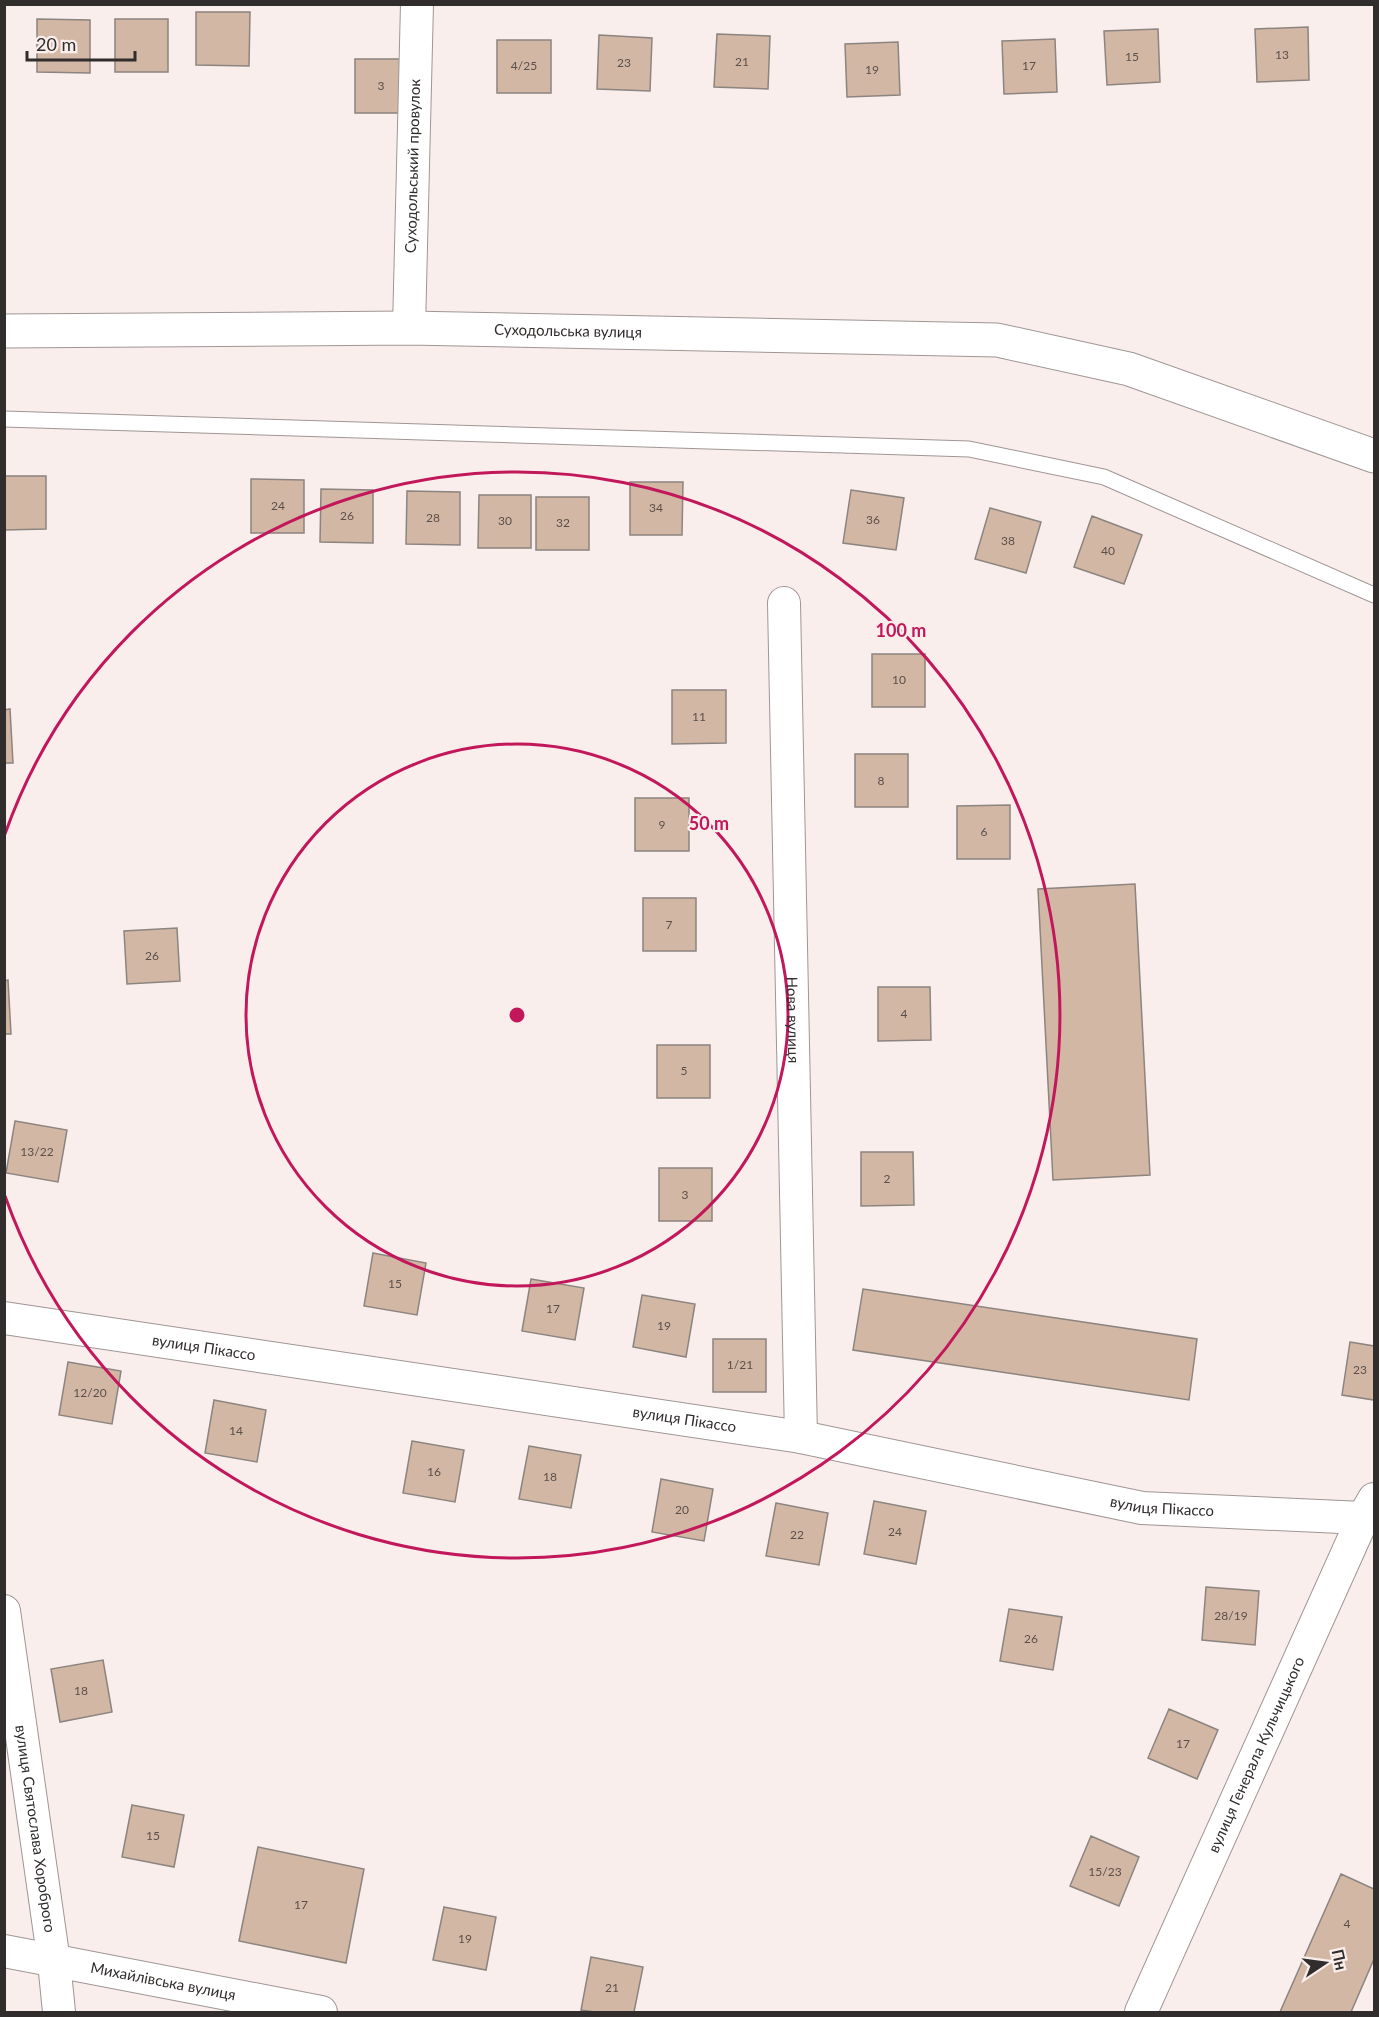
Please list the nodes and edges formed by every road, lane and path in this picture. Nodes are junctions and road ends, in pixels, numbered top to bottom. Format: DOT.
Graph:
graph roads {
  1 [pos="417,4"];
  2 [pos="409,328"];
  3 [pos="4,331"];
  4 [pos="4,419"];
  5 [pos="1374,456"];
  6 [pos="1374,595"];
  7 [pos="784,603"];
  8 [pos="4,1318"];
  9 [pos="801,1437"];
  10 [pos="1369,1509"];
  11 [pos="4,1611"];
  12 [pos="4,1951"];
  13 [pos="54,1962"];
  14 [pos="59,2013"];
  15 [pos="321,2013"];
  16 [pos="1141,2013"];
  1 -- 2 [label="street, Суходольський провулок"];
  2 -- 3 [label="main road, Суходольська вулиця"];
  2 -- 5 [label="main road, Суходольська вулиця"];
  4 -- 6 [label="lane"];
  7 -- 9 [label="street, Нова вулиця"];
  8 -- 9 [label="street, вулиця Пікассо"];
  9 -- 10 [label="street, вулиця Пікассо"];
  10 -- 16 [label="street, вулиця Генерала Кульчицького"];
  11 -- 13 [label="street, вулиця Святослава Хороброго"];
  12 -- 13 [label="street, Михайлівська вулиця"];
  13 -- 14 [label="street, вулиця Святослава Хороброго"];
  13 -- 15 [label="street, Михайлівська вулиця"];
}
